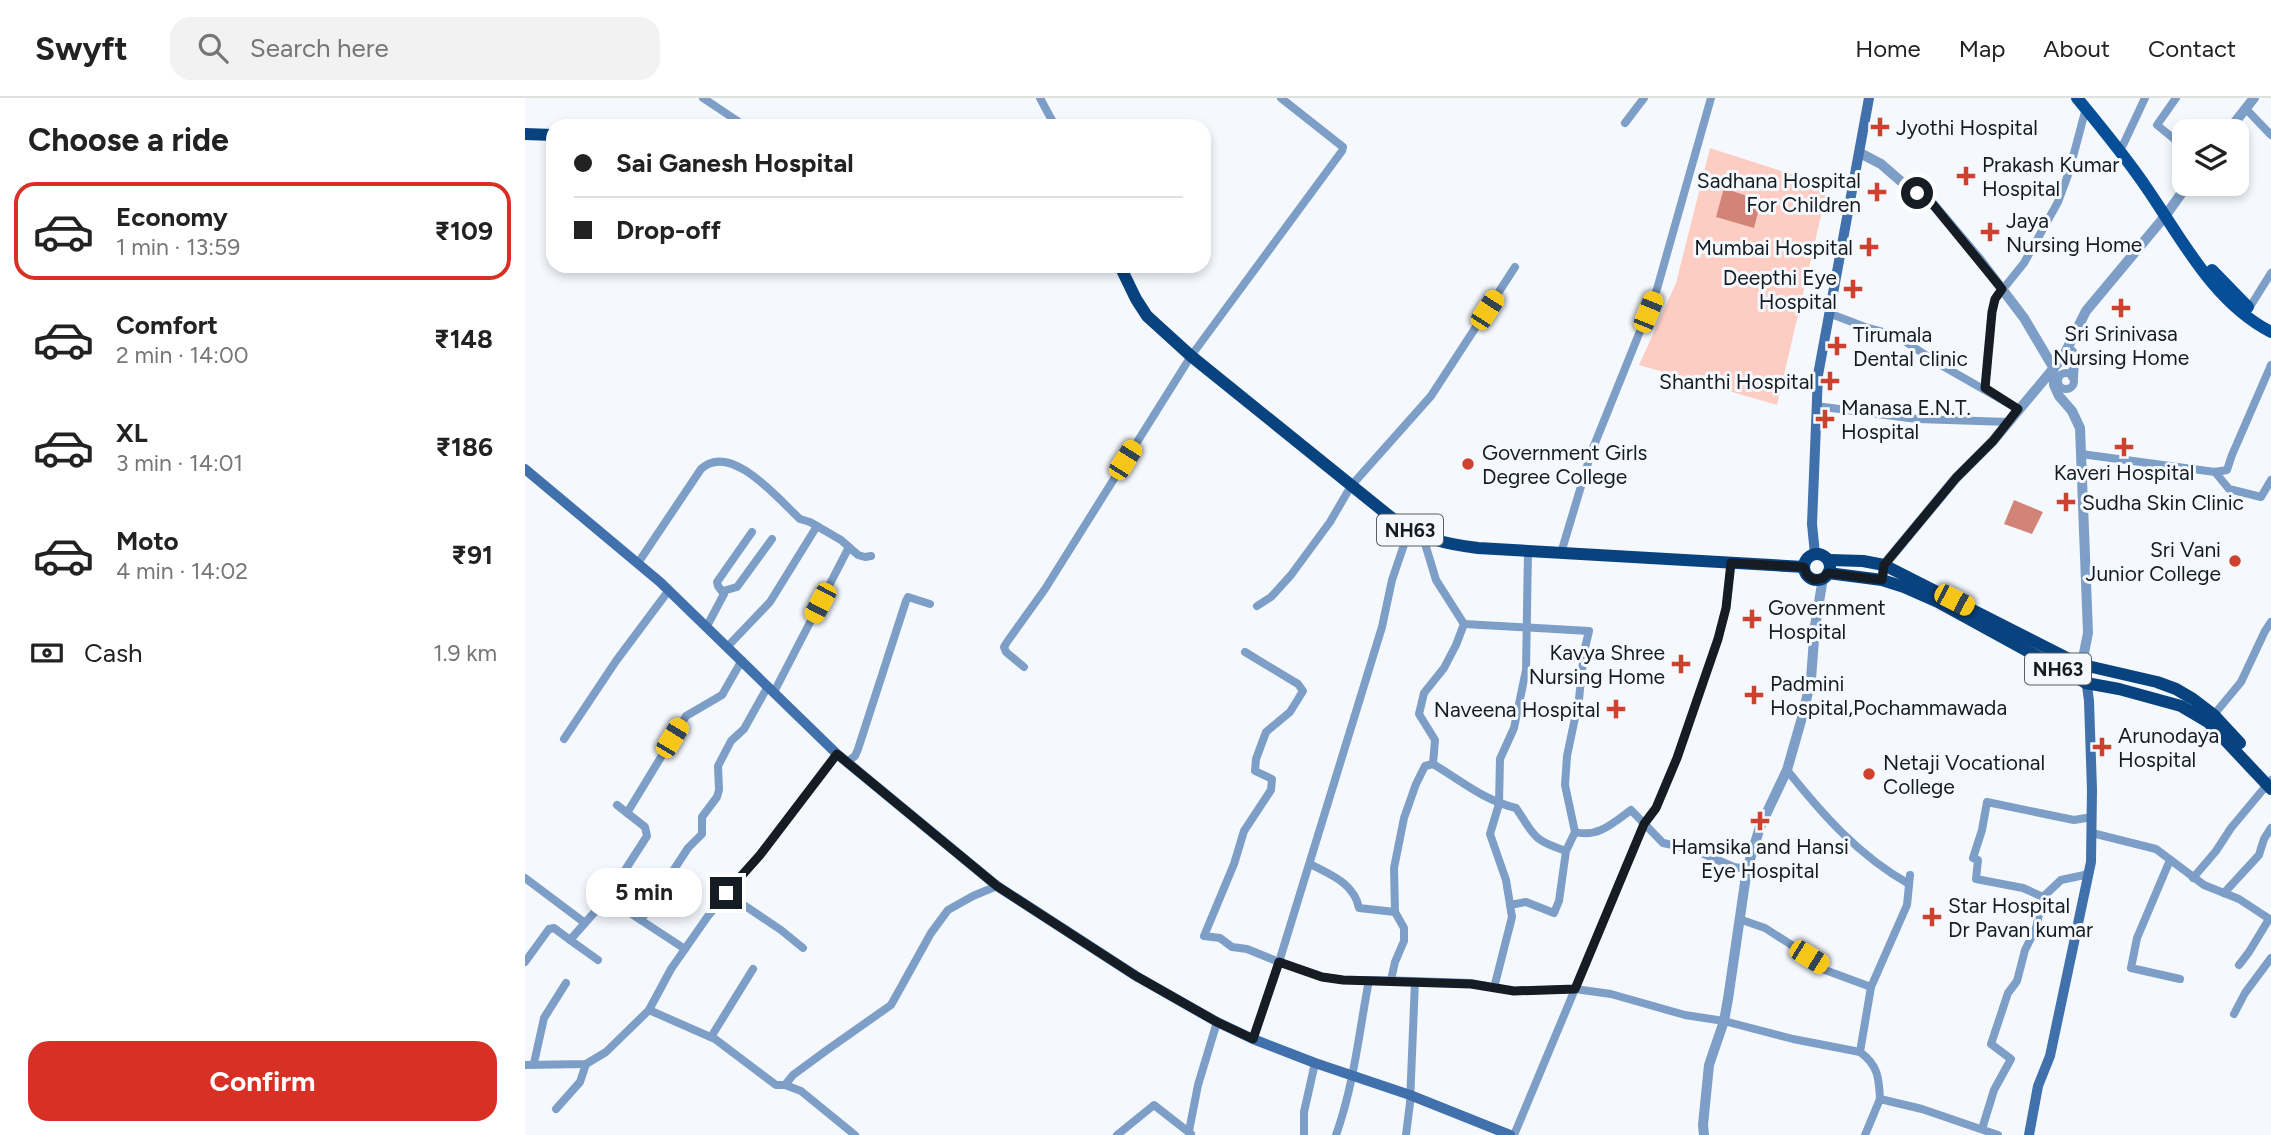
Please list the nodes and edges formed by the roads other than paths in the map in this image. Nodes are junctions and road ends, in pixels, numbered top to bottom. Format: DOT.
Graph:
graph roads {
  1 [pos="1040,98"];
  2 [pos="1281,98"];
  3 [pos="1644,98"];
  4 [pos="1711,98"];
  5 [pos="1869,98"];
  6 [pos="2145,98"];
  7 [pos="2176,98"];
  8 [pos="2253,98"];
  9 [pos="708,99"];
  10 [pos="2083,101"];
  11 [pos="2246,109"];
  12 [pos="735,119"];
  13 [pos="1051,119"];
  14 [pos="2238,119"];
  15 [pos="1625,123"];
  16 [pos="525,134"];
  17 [pos="546,135"];
  18 [pos="2271,135"];
  19 [pos="2172,137"];
  20 [pos="2123,145"];
  21 [pos="1860,153"];
  22 [pos="2179,196"];
  23 [pos="2167,212"];
  24 [pos="1515,267"];
  25 [pos="1123,273"];
  26 [pos="2271,273"];
  27 [pos="2002,289"];
  28 [pos="2247,312"];
  29 [pos="1831,314"];
  30 [pos="2271,323"];
  31 [pos="2271,332"];
  32 [pos="2066,351"];
  33 [pos="1191,356"];
  34 [pos="2271,365"];
  35 [pos="2053,368"];
  36 [pos="2073,377"];
  37 [pos="2056,383"];
  38 [pos="1985,388"];
  39 [pos="1816,406"];
  40 [pos="2018,409"];
  41 [pos="2009,422"];
  42 [pos="2081,454"];
  43 [pos="525,469"];
  44 [pos="2215,471"];
  45 [pos="2271,480"];
  46 [pos="1351,486"];
  47 [pos="817,526"];
  48 [pos="1409,530"];
  49 [pos="752,532"];
  50 [pos="1423,537"];
  51 [pos="772,539"];
  52 [pos="849,547"];
  53 [pos="1528,551"];
  54 [pos="1561,554"];
  55 [pos="1815,554"];
  56 [pos="871,556"];
  57 [pos="638,563"];
  58 [pos="1731,563"];
  59 [pos="1884,565"];
  60 [pos="1804,567"];
  61 [pos="1827,570"];
  62 [pos="1882,580"];
  63 [pos="669,590"];
  64 [pos="723,592"];
  65 [pos="930,604"];
  66 [pos="1257,606"];
  67 [pos="2271,622"];
  68 [pos="1464,624"];
  69 [pos="707,626"];
  70 [pos="1528,627"];
  71 [pos="728,646"];
  72 [pos="1245,652"];
  73 [pos="742,660"];
  74 [pos="2079,664"];
  75 [pos="1024,667"];
  76 [pos="2083,682"];
  77 [pos="771,689"];
  78 [pos="2211,719"];
  79 [pos="564,739"];
  80 [pos="837,754"];
  81 [pos="846,762"];
  82 [pos="1433,764"];
  83 [pos="1787,770"];
  84 [pos="2270,783"];
  85 [pos="1499,804"];
  86 [pos="617,805"];
  87 [pos="627,813"];
  88 [pos="2092,817"];
  89 [pos="1644,824"];
  90 [pos="2271,828"];
  91 [pos="1575,832"];
  92 [pos="2092,833"];
  93 [pos="1566,851"];
  94 [pos="2170,860"];
  95 [pos="1310,864"];
  96 [pos="1747,869"];
  97 [pos="2089,874"];
  98 [pos="525,878"];
  99 [pos="2193,878"];
  100 [pos="997,886"];
  101 [pos="726,893"];
  102 [pos="2224,893"];
  103 [pos="2043,897"];
  104 [pos="607,898"];
  105 [pos="1510,905"];
  106 [pos="1395,912"];
  107 [pos="1739,919"];
  108 [pos="2270,919"];
  109 [pos="641,920"];
  110 [pos="585,923"];
  111 [pos="570,940"];
  112 [pos="803,948"];
  113 [pos="685,949"];
  114 [pos="2271,958"];
  115 [pos="597,960"];
  116 [pos="525,962"];
  117 [pos="1279,962"];
  118 [pos="2239,965"];
  119 [pos="753,969"];
  120 [pos="2180,979"];
  121 [pos="1369,980"];
  122 [pos="1391,980"];
  123 [pos="1415,981"];
  124 [pos="566,983"];
  125 [pos="1871,987"];
  126 [pos="1494,988"];
  127 [pos="1575,989"];
  128 [pos="649,1010"];
  129 [pos="2234,1014"];
  130 [pos="1724,1021"];
  131 [pos="1217,1022"];
  132 [pos="711,1037"];
  133 [pos="1253,1039"];
  134 [pos="1860,1052"];
  135 [pos="1315,1063"];
  136 [pos="530,1064"];
  137 [pos="586,1064"];
  138 [pos="1353,1076"];
  139 [pos="785,1085"];
  140 [pos="1409,1095"];
  141 [pos="1880,1099"];
  142 [pos="556,1110"];
  143 [pos="1982,1129"];
  144 [pos="1191,1133"];
  145 [pos="855,1135"];
  146 [pos="1117,1135"];
  147 [pos="1304,1135"];
  148 [pos="1336,1135"];
  149 [pos="1406,1135"];
  150 [pos="1512,1135"];
  151 [pos="1704,1135"];
  152 [pos="1865,1135"];
  153 [pos="1998,1135"];
  154 [pos="2029,1135"];
  1 -- 13 [label="street"];
  2 -- 33 [label="street"];
  3 -- 15 [label="street"];
  4 -- 54 [label="street"];
  5 -- 21 [label="main road"];
  6 -- 20 [label="street"];
  7 -- 19 [label="street"];
  8 -- 11 [label="street"];
  9 -- 12 [label="street"];
  10 -- 20 [label="main road"];
  10 -- 23 [label="main road"];
  10 -- 27 [label="street"];
  11 -- 14 [label="street"];
  11 -- 18 [label="street"];
  16 -- 17 [label="highway"];
  20 -- 23 [label="main road"];
  21 -- 27 [label="street"];
  21 -- 29 [label="main road"];
  22 -- 23 [label="street"];
  23 -- 28 [label="main road"];
  23 -- 32 [label="street"];
  24 -- 46 [label="street"];
  25 -- 33 [label="highway, NH63"];
  26 -- 28 [label="street"];
  27 -- 35 [label="street"];
  27 -- 38 [label="street"];
  28 -- 30 [label="main road"];
  28 -- 31 [label="main road"];
  29 -- 38 [label="street"];
  29 -- 39 [label="main road"];
  32 -- 35 [label="street"];
  32 -- 36 [label="street"];
  33 -- 46 [label="highway, NH63"];
  33 -- 75 [label="street"];
  34 -- 44 [label="street"];
  35 -- 37 [label="street"];
  35 -- 40 [label="street"];
  36 -- 37 [label="street"];
  37 -- 42 [label="street"];
  38 -- 40 [label="street"];
  39 -- 41 [label="street"];
  39 -- 55 [label="main road"];
  40 -- 41 [label="street"];
  41 -- 59 [label="street"];
  42 -- 44 [label="street"];
  42 -- 74 [label="street"];
  43 -- 57 [label="main road"];
  44 -- 45 [label="street"];
  46 -- 48 [label="highway, NH63"];
  46 -- 66 [label="street"];
  47 -- 52 [label="street"];
  47 -- 57 [label="street"];
  47 -- 71 [label="street"];
  48 -- 50 [label="highway, NH63"];
  48 -- 95 [label="street"];
  49 -- 64 [label="street"];
  50 -- 53 [label="highway, NH63"];
  50 -- 68 [label="street"];
  51 -- 64 [label="street"];
  52 -- 56 [label="street"];
  52 -- 77 [label="street"];
  53 -- 54 [label="highway, NH63"];
  53 -- 70 [label="street"];
  54 -- 58 [label="highway, NH63"];
  55 -- 60 [label="highway"];
  55 -- 61 [label="highway, NH63"];
  57 -- 63 [label="main road"];
  58 -- 60 [label="highway, NH63"];
  58 -- 89 [label="street"];
  59 -- 61 [label="highway, NH63"];
  59 -- 62 [label="street"];
  59 -- 74 [label="highway, NH63"];
  60 -- 61 [label="highway, NH63"];
  61 -- 62 [label="highway, NH63"];
  61 -- 83 [label="street"];
  62 -- 76 [label="highway, NH63"];
  63 -- 69 [label="main road"];
  63 -- 79 [label="street"];
  64 -- 69 [label="street"];
  65 -- 81 [label="street"];
  67 -- 78 [label="street"];
  68 -- 70 [label="street"];
  68 -- 82 [label="street"];
  69 -- 71 [label="main road"];
  70 -- 85 [label="street"];
  70 -- 91 [label="street"];
  71 -- 73 [label="main road"];
  72 -- 117 [label="street"];
  73 -- 77 [label="main road"];
  73 -- 87 [label="street"];
  74 -- 76 [label="main road"];
  74 -- 78 [label="highway, NH63"];
  76 -- 78 [label="highway, NH63"];
  76 -- 88 [label="main road"];
  77 -- 80 [label="main road"];
  77 -- 109 [label="street"];
  78 -- 84 [label="highway, NH63"];
  80 -- 81 [label="main road"];
  80 -- 101 [label="street"];
  81 -- 100 [label="main road"];
  82 -- 85 [label="street"];
  82 -- 106 [label="street"];
  83 -- 96 [label="street"];
  83 -- 125 [label="street"];
  84 -- 99 [label="street"];
  85 -- 93 [label="street"];
  85 -- 105 [label="street"];
  86 -- 87 [label="street"];
  87 -- 104 [label="street"];
  88 -- 92 [label="main road"];
  88 -- 103 [label="street"];
  89 -- 91 [label="street"];
  89 -- 96 [label="street"];
  89 -- 127 [label="street"];
  90 -- 102 [label="street"];
  91 -- 93 [label="street"];
  92 -- 94 [label="street"];
  92 -- 97 [label="main road"];
  93 -- 105 [label="street"];
  94 -- 99 [label="street"];
  94 -- 120 [label="street"];
  95 -- 106 [label="street"];
  95 -- 117 [label="street"];
  96 -- 107 [label="street"];
  97 -- 103 [label="street"];
  97 -- 154 [label="main road"];
  98 -- 110 [label="street"];
  99 -- 102 [label="street"];
  100 -- 131 [label="main road"];
  100 -- 139 [label="street"];
  101 -- 112 [label="street"];
  101 -- 113 [label="street"];
  102 -- 108 [label="street"];
  103 -- 143 [label="street"];
  104 -- 109 [label="street"];
  104 -- 110 [label="street"];
  105 -- 126 [label="street"];
  106 -- 122 [label="street"];
  107 -- 125 [label="street"];
  107 -- 130 [label="street"];
  108 -- 118 [label="street"];
  109 -- 113 [label="street"];
  110 -- 111 [label="street"];
  111 -- 115 [label="street"];
  111 -- 116 [label="street"];
  113 -- 128 [label="street"];
  114 -- 129 [label="street"];
  117 -- 121 [label="street"];
  117 -- 133 [label="street"];
  119 -- 132 [label="street"];
  121 -- 122 [label="street"];
  121 -- 138 [label="street"];
  122 -- 123 [label="street"];
  123 -- 126 [label="street"];
  123 -- 140 [label="street"];
  124 -- 136 [label="street"];
  125 -- 134 [label="street"];
  126 -- 127 [label="street"];
  127 -- 130 [label="street"];
  127 -- 150 [label="street"];
  128 -- 132 [label="street"];
  128 -- 137 [label="street"];
  130 -- 134 [label="street"];
  130 -- 151 [label="street"];
  131 -- 133 [label="main road"];
  131 -- 144 [label="street"];
  132 -- 139 [label="street"];
  133 -- 135 [label="main road"];
  134 -- 141 [label="street"];
  135 -- 138 [label="main road"];
  135 -- 147 [label="street"];
  136 -- 137 [label="street"];
  137 -- 142 [label="street"];
  138 -- 140 [label="main road"];
  138 -- 148 [label="street"];
  139 -- 145 [label="street"];
  140 -- 149 [label="street"];
  140 -- 150 [label="main road"];
  141 -- 143 [label="street"];
  141 -- 152 [label="street"];
  143 -- 153 [label="street"];
  144 -- 146 [label="street"];
}
